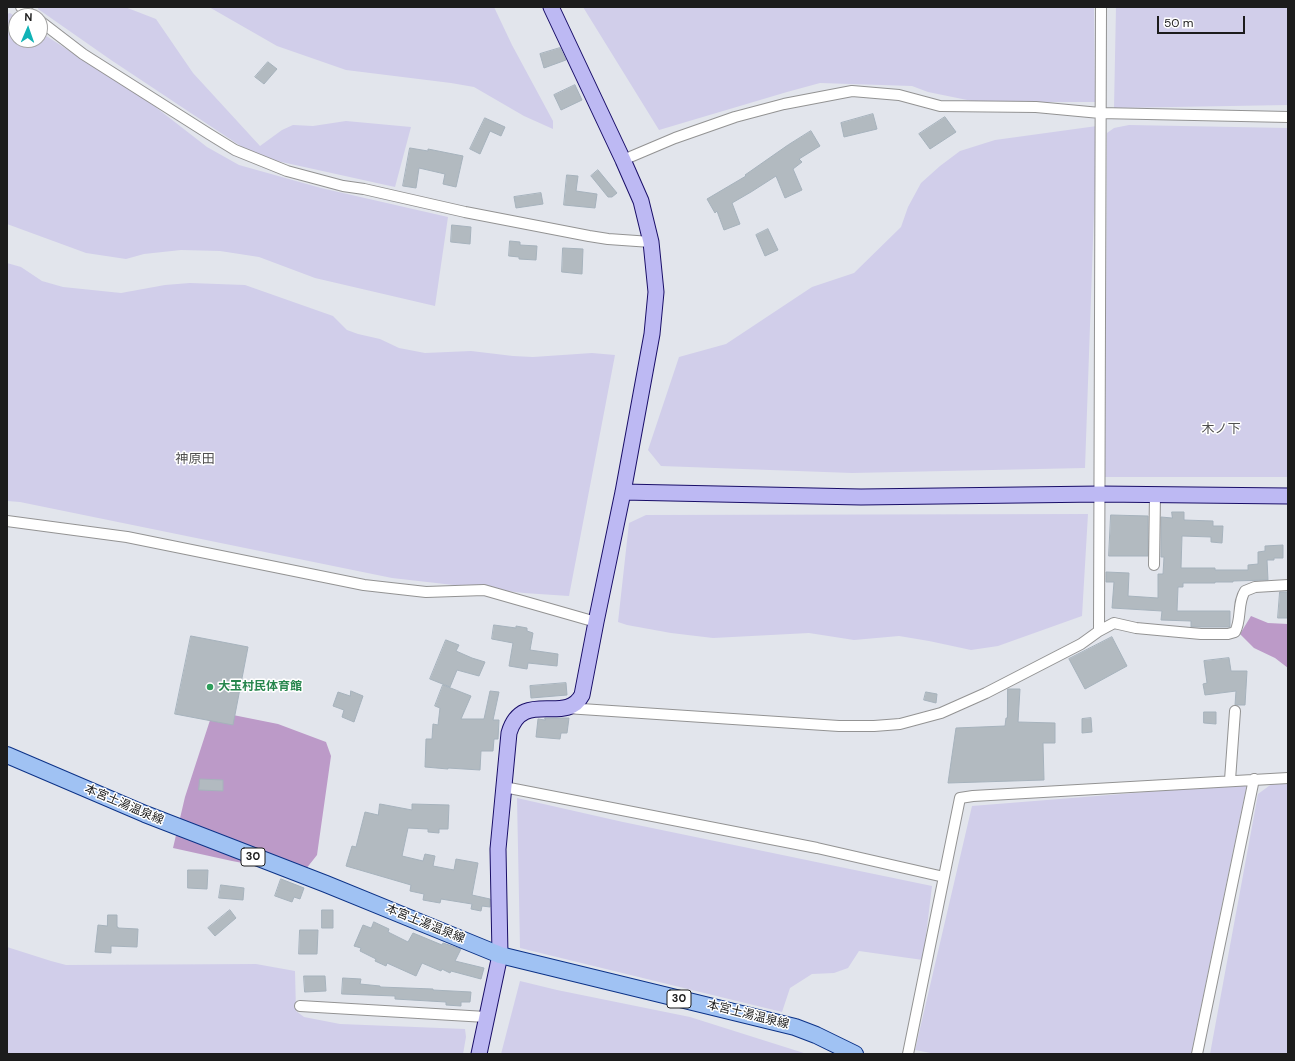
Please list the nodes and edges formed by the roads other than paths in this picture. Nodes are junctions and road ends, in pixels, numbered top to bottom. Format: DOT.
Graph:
graph roads {
  1 [pos="551,7"];
  2 [pos="1101,7"];
  3 [pos="48,27"];
  4 [pos="1100,113"];
  5 [pos="1288,116"];
  6 [pos="623,160"];
  7 [pos="651,242"];
  8 [pos="622,492"];
  9 [pos="1100,494"];
  10 [pos="1155,494"];
  11 [pos="1288,496"];
  12 [pos="7,521"];
  13 [pos="1154,565"];
  14 [pos="1288,585"];
  15 [pos="596,622"];
  16 [pos="1099,631"];
  17 [pos="564,708"];
  18 [pos="1235,711"];
  19 [pos="7,755"];
  20 [pos="1288,778"];
  21 [pos="1254,779"];
  22 [pos="1230,780"];
  23 [pos="504,787"];
  24 [pos="944,876"];
  25 [pos="500,955"];
  26 [pos="300,1006"];
  27 [pos="486,1017"];
  28 [pos="479,1054"];
  29 [pos="855,1054"];
  30 [pos="908,1054"];
  31 [pos="1197,1054"];
  1 -- 6 [label="street"];
  2 -- 4 [label="street"];
  3 -- 7 [label="street"];
  4 -- 5 [label="street"];
  4 -- 6 [label="street"];
  4 -- 9 [label="street"];
  6 -- 7 [label="street"];
  7 -- 8 [label="street"];
  8 -- 9 [label="street"];
  8 -- 15 [label="street"];
  9 -- 10 [label="street"];
  9 -- 16 [label="street"];
  10 -- 11 [label="street"];
  10 -- 13 [label="street"];
  12 -- 15 [label="street"];
  14 -- 16 [label="street"];
  15 -- 17 [label="street"];
  16 -- 17 [label="street"];
  17 -- 23 [label="street"];
  18 -- 22 [label="street"];
  19 -- 25 [label="main road, 本宮土湯温泉線 / 30"];
  20 -- 21 [label="street"];
  21 -- 22 [label="street"];
  21 -- 31 [label="street"];
  22 -- 24 [label="street"];
  23 -- 24 [label="street"];
  23 -- 25 [label="street"];
  24 -- 30 [label="street"];
  25 -- 27 [label="street"];
  25 -- 29 [label="main road, 本宮土湯温泉線 / 30"];
  26 -- 27 [label="street"];
  27 -- 28 [label="street"];
}
